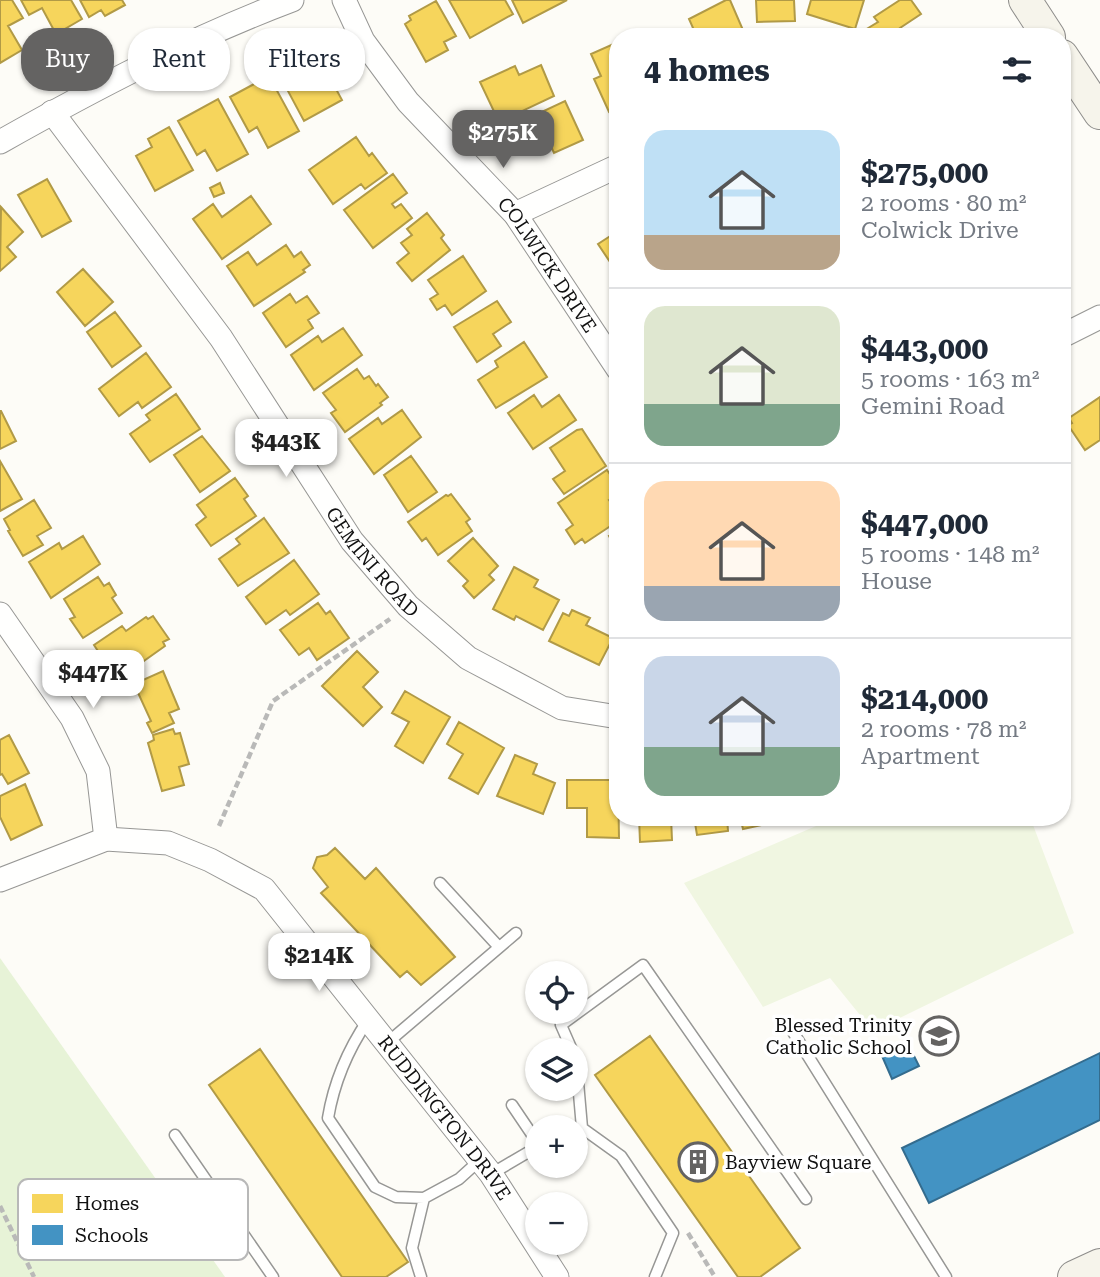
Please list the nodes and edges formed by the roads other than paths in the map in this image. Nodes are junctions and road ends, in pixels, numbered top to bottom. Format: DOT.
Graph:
graph roads {
  1 [pos="292,0"];
  2 [pos="344,0"];
  3 [pos="1025,0"];
  4 [pos="1043,28"];
  5 [pos="1071,70"];
  6 [pos="52,112"];
  7 [pos="1100,113"];
  8 [pos="0,142"];
  9 [pos="609,170"];
  10 [pos="515,214"];
  11 [pos="1100,317"];
  12 [pos="1071,332"];
  13 [pos="609,355"];
  14 [pos="0,614"];
  15 [pos="609,716"];
  16 [pos="106,839"];
  17 [pos="0,880"];
  18 [pos="440,883"];
  19 [pos="516,933"];
  20 [pos="498,946"];
  21 [pos="369,1020"];
  22 [pos="793,1032"];
  23 [pos="567,1038"];
  24 [pos="387,1043"];
  25 [pos="512,1105"];
  26 [pos="525,1125"];
  27 [pos="588,1134"];
  28 [pos="175,1135"];
  29 [pos="525,1149"];
  30 [pos="486,1167"];
  31 [pos="205,1179"];
  32 [pos="424,1198"];
  33 [pos="806,1199"];
  34 [pos="248,1241"];
  35 [pos="1100,1265"];
  36 [pos="273,1277"];
  37 [pos="421,1277"];
  38 [pos="557,1277"];
  39 [pos="655,1277"];
  40 [pos="946,1277"];
  41 [pos="1074,1277"];
  1 -- 6 [label="street"];
  2 -- 10 [label="street, COLWICK DRIVE"];
  3 -- 4 [label="main road"];
  5 -- 7 [label="main road"];
  6 -- 8 [label="street"];
  6 -- 15 [label="street, GEMINI ROAD"];
  9 -- 10 [label="street"];
  10 -- 13 [label="street, COLWICK DRIVE"];
  11 -- 12 [label="street"];
  14 -- 16 [label="street"];
  16 -- 17 [label="street, RUDDINGTON DRIVE"];
  16 -- 21 [label="street, RUDDINGTON DRIVE"];
  18 -- 20 [label="lane"];
  19 -- 20 [label="lane"];
  20 -- 24 [label="lane"];
  21 -- 24 [label="street, RUDDINGTON DRIVE"];
  21 -- 32 [label="lane"];
  22 -- 40 [label="lane"];
  23 -- 33 [label="lane"];
  24 -- 30 [label="street, RUDDINGTON DRIVE"];
  25 -- 26 [label="lane"];
  27 -- 39 [label="lane"];
  28 -- 31 [label="lane"];
  29 -- 30 [label="lane"];
  30 -- 32 [label="lane"];
  30 -- 38 [label="street, RUDDINGTON DRIVE"];
  32 -- 37 [label="lane"];
  34 -- 36 [label="lane"];
  35 -- 41 [label="main road"];
}
